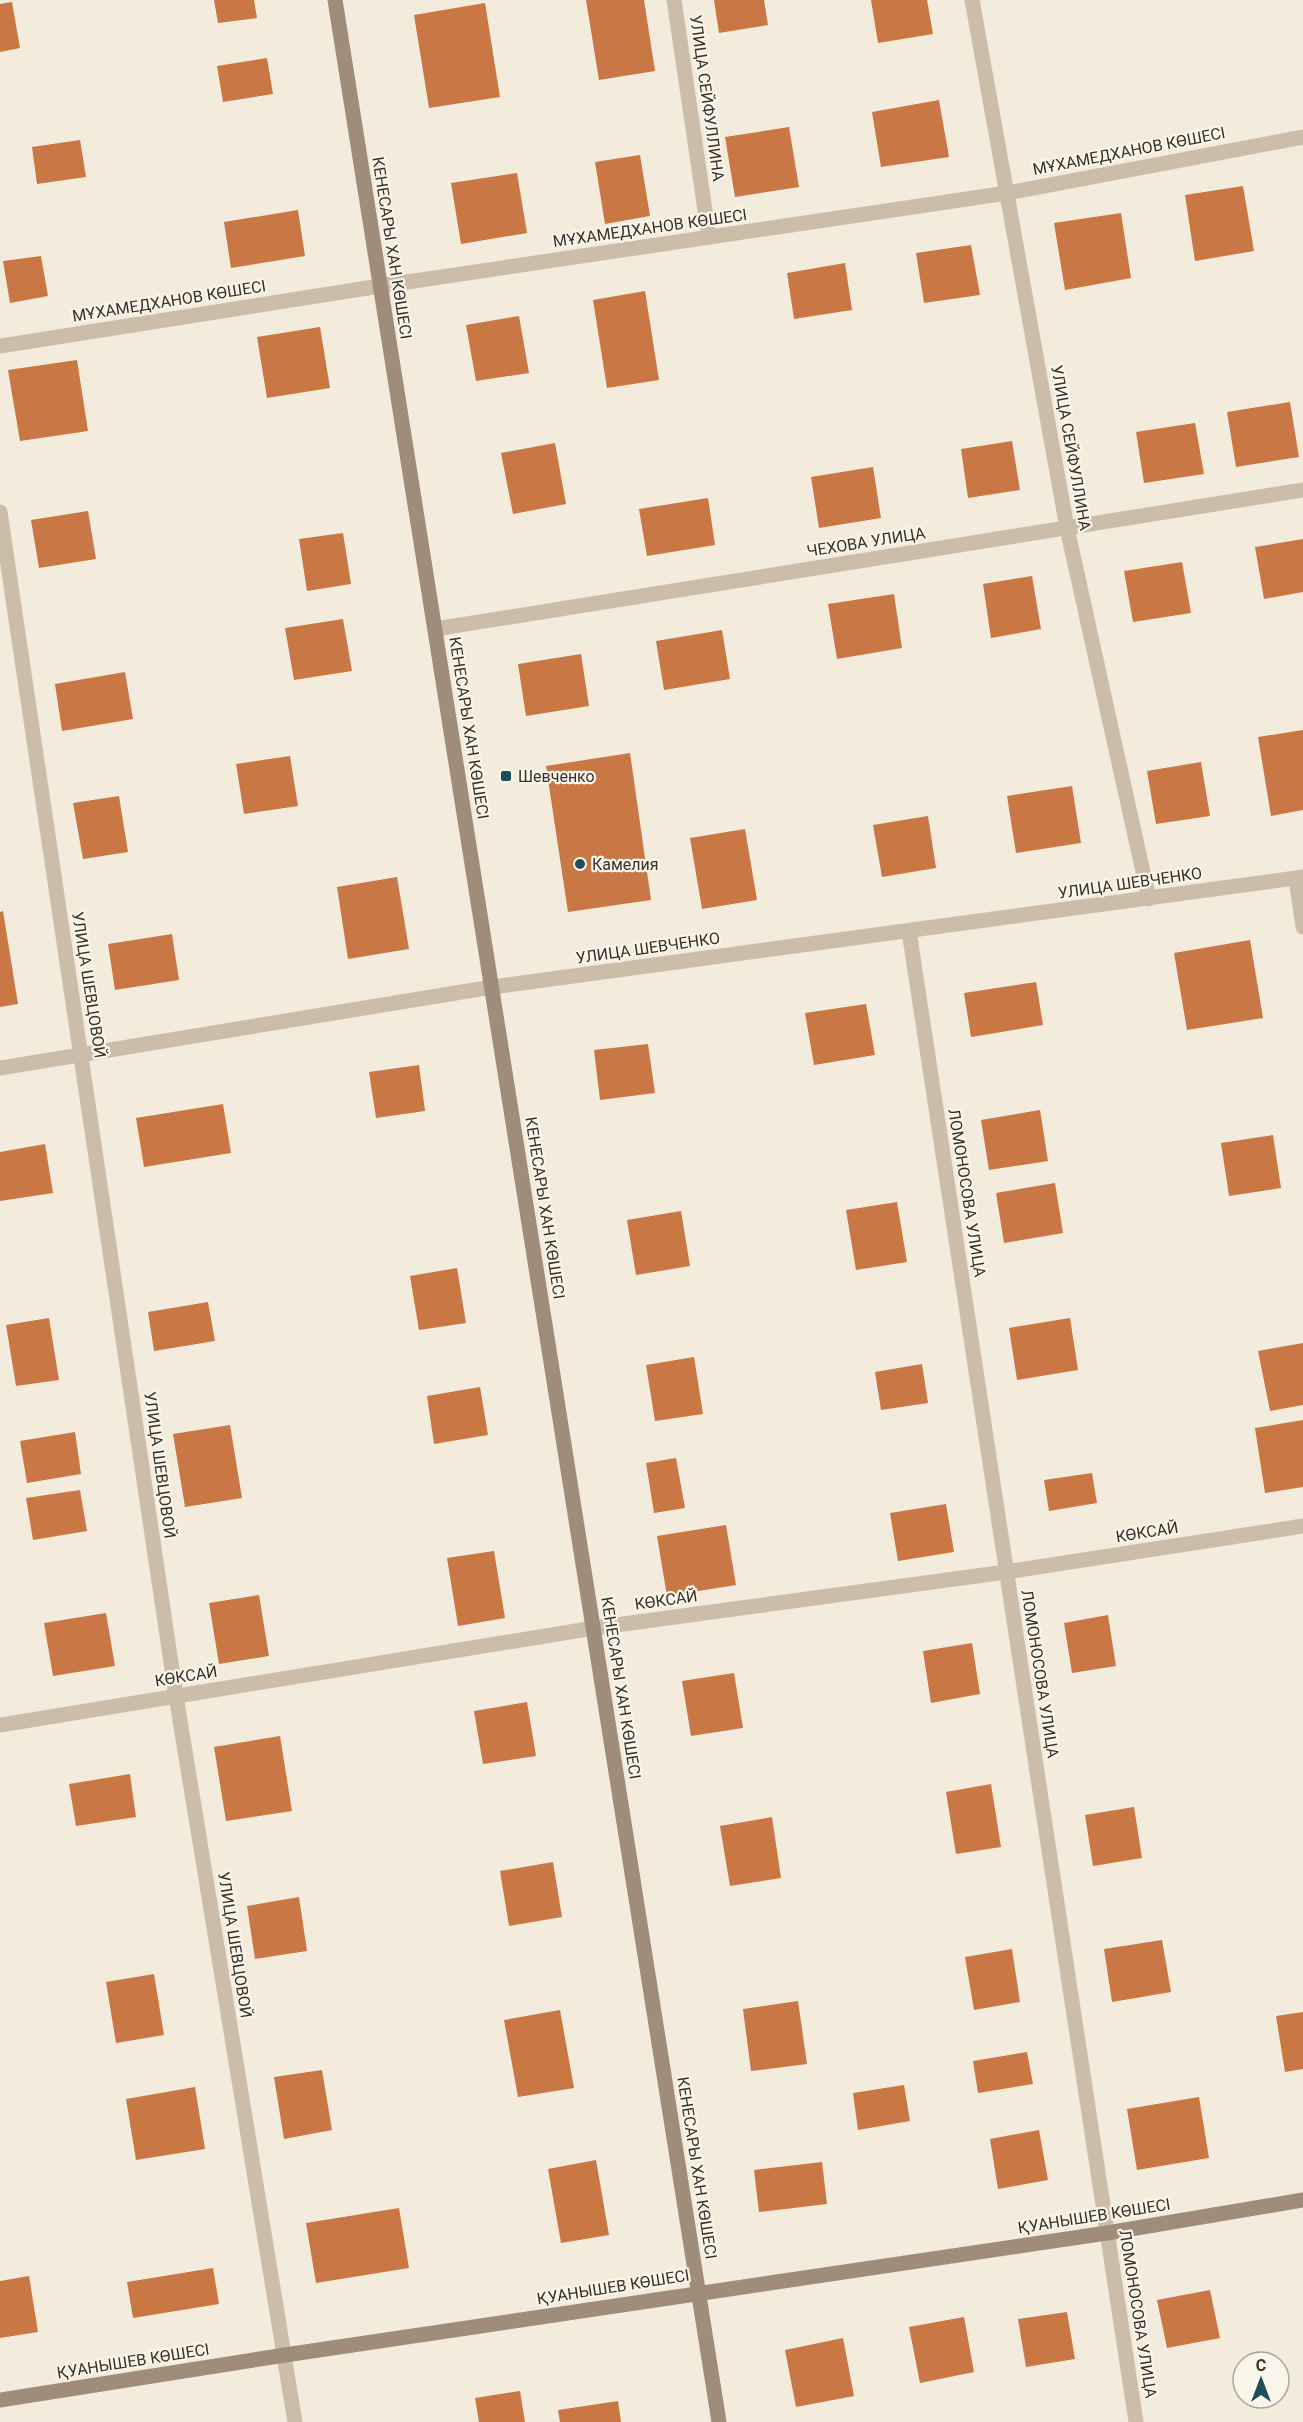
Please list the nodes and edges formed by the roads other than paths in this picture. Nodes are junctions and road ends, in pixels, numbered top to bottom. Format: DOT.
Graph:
graph roads {
  1 [pos="335,0"];
  2 [pos="674,0"];
  3 [pos="972,0"];
  4 [pos="1303,136"];
  5 [pos="1007,193"];
  6 [pos="709,237"];
  7 [pos="380,286"];
  8 [pos="0,346"];
  9 [pos="1303,490"];
  10 [pos="0,512"];
  11 [pos="1067,528"];
  12 [pos="435,629"];
  13 [pos="1299,878"];
  14 [pos="1149,899"];
  15 [pos="1303,927"];
  16 [pos="909,931"];
  17 [pos="492,987"];
  18 [pos="81,1055"];
  19 [pos="0,1068"];
  20 [pos="1303,1526"];
  21 [pos="1006,1572"];
  22 [pos="594,1628"];
  23 [pos="176,1696"];
  24 [pos="0,1725"];
  25 [pos="1303,2200"];
  26 [pos="1107,2234"];
  27 [pos="698,2293"];
  28 [pos="285,2355"];
  29 [pos="0,2400"];
  30 [pos="295,2422"];
  31 [pos="719,2422"];
  32 [pos="1136,2422"];
  1 -- 7 [label="main road, КЕНЕСАРЫ ХАН КӨШЕСІ"];
  2 -- 6 [label="street, УЛИЦА СЕЙФУЛЛИНА"];
  3 -- 5 [label="street, УЛИЦА СЕЙФУЛЛИНА"];
  4 -- 5 [label="street, МҰХАМЕДХАНОВ КӨШЕСІ"];
  5 -- 6 [label="street, МҰХАМЕДХАНОВ КӨШЕСІ"];
  5 -- 11 [label="street, УЛИЦА СЕЙФУЛЛИНА"];
  6 -- 7 [label="street, МҰХАМЕДХАНОВ КӨШЕСІ"];
  7 -- 8 [label="street, МҰХАМЕДХАНОВ КӨШЕСІ"];
  7 -- 12 [label="main road, КЕНЕСАРЫ ХАН КӨШЕСІ"];
  9 -- 11 [label="street, ЧЕХОВА УЛИЦА"];
  10 -- 18 [label="street, УЛИЦА ШЕВЦОВОЙ"];
  11 -- 12 [label="street, ЧЕХОВА УЛИЦА"];
  11 -- 14 [label="street, УЛИЦА СЕЙФУЛЛИНА"];
  12 -- 17 [label="main road, КЕНЕСАРЫ ХАН КӨШЕСІ"];
  13 -- 14 [label="street, УЛИЦА ШЕВЧЕНКО"];
  13 -- 15 [label="street"];
  14 -- 16 [label="street, УЛИЦА ШЕВЧЕНКО"];
  16 -- 17 [label="street, УЛИЦА ШЕВЧЕНКО"];
  16 -- 21 [label="street, ЛОМОНОСОВА УЛИЦА"];
  17 -- 18 [label="street, УЛИЦА ШЕВЧЕНКО"];
  17 -- 22 [label="main road, КЕНЕСАРЫ ХАН КӨШЕСІ"];
  18 -- 19 [label="street, УЛИЦА ШЕВЧЕНКО"];
  18 -- 23 [label="street, УЛИЦА ШЕВЦОВОЙ"];
  20 -- 21 [label="street, КӨКСАЙ"];
  21 -- 22 [label="street, КӨКСАЙ"];
  21 -- 26 [label="street, ЛОМОНОСОВА УЛИЦА"];
  22 -- 23 [label="street, КӨКСАЙ"];
  22 -- 27 [label="main road, КЕНЕСАРЫ ХАН КӨШЕСІ"];
  23 -- 24 [label="street, КӨКСАЙ"];
  23 -- 28 [label="street, УЛИЦА ШЕВЦОВОЙ"];
  25 -- 26 [label="main road, ҚУАНЫШЕВ КӨШЕСІ"];
  26 -- 27 [label="main road, ҚУАНЫШЕВ КӨШЕСІ"];
  26 -- 32 [label="street, ЛОМОНОСОВА УЛИЦА"];
  27 -- 28 [label="main road, ҚУАНЫШЕВ КӨШЕСІ"];
  27 -- 31 [label="main road, КЕНЕСАРЫ ХАН КӨШЕСІ"];
  28 -- 29 [label="main road, ҚУАНЫШЕВ КӨШЕСІ"];
  28 -- 30 [label="street, УЛИЦА ШЕВЦОВОЙ"];
}
